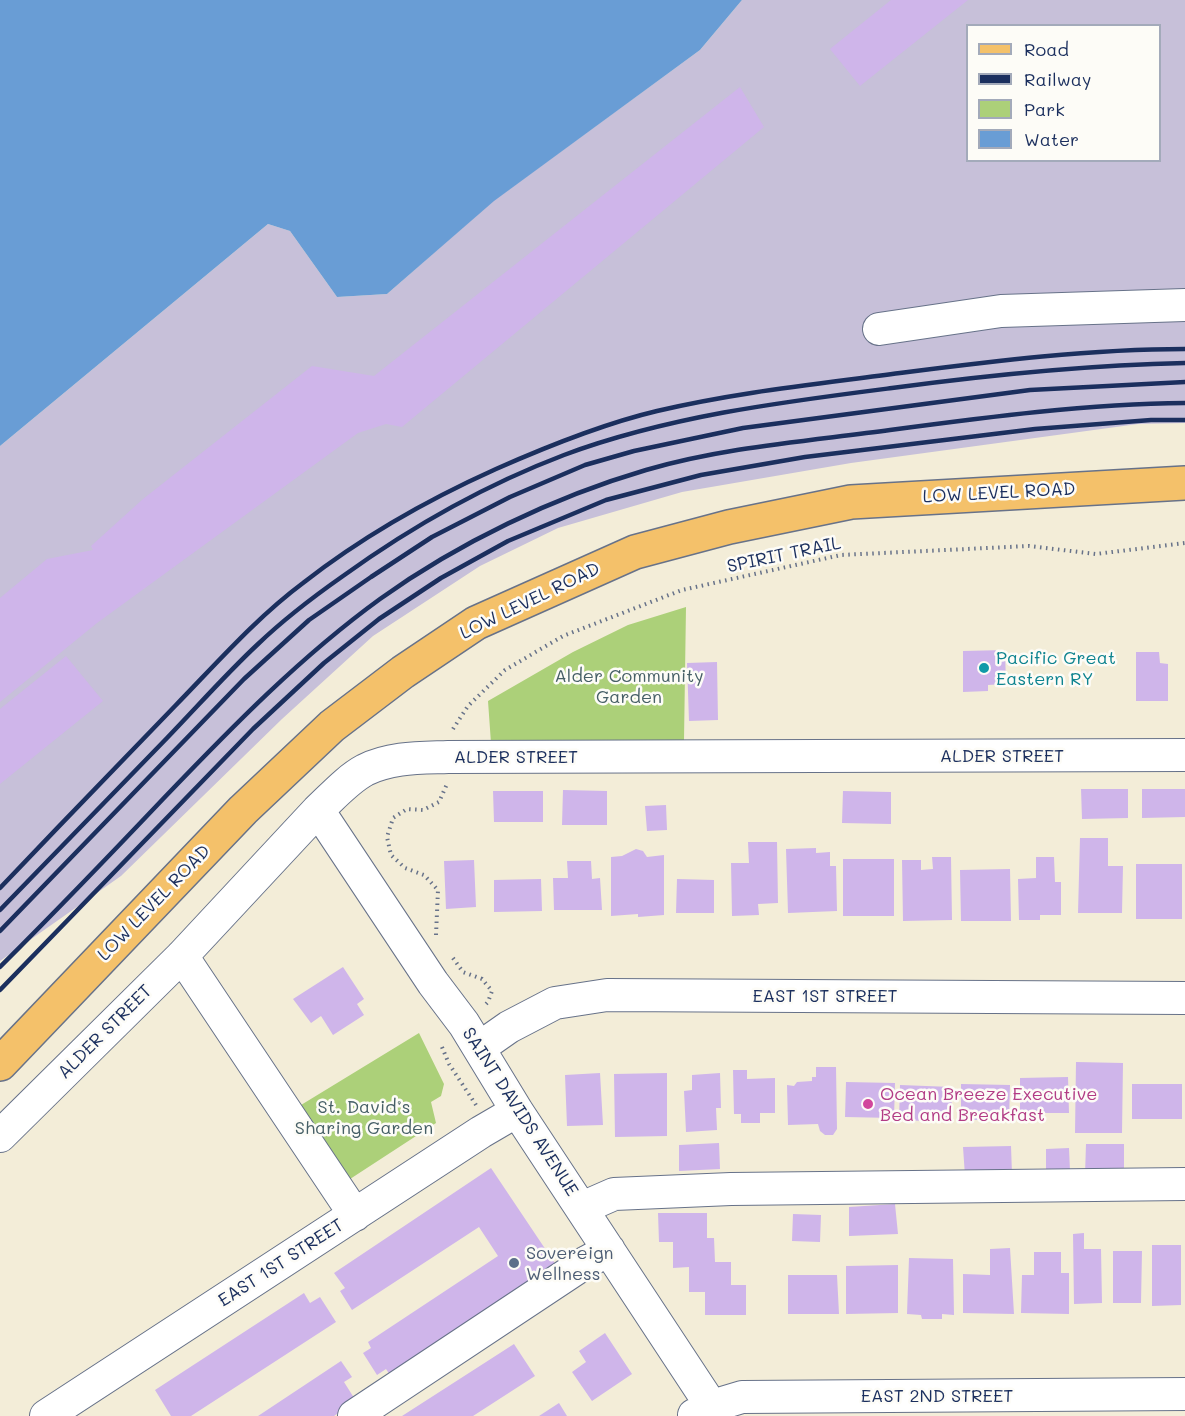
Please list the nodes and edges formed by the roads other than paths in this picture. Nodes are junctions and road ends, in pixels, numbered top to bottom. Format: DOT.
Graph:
graph roads {
  1 [pos="1185,305"];
  2 [pos="879,329"];
  3 [pos="1185,483"];
  4 [pos="1185,756"];
  5 [pos="318,810"];
  6 [pos="182,956"];
  7 [pos="1185,998"];
  8 [pos="479,1048"];
  9 [pos="0,1064"];
  10 [pos="517,1111"];
  11 [pos="0,1136"];
  12 [pos="1185,1184"];
  13 [pos="582,1208"];
  14 [pos="355,1215"];
  15 [pos="609,1250"];
  16 [pos="1185,1394"];
  17 [pos="708,1413"];
  18 [pos="46,1416"];
  19 [pos="354,1416"];
  1 -- 2 [label="street"];
  3 -- 9 [label="main road, LOW LEVEL ROAD"];
  4 -- 5 [label="street, ALDER STREET"];
  5 -- 6 [label="street, ALDER STREET"];
  5 -- 8 [label="street, SAINT DAVIDS AVENUE"];
  6 -- 11 [label="street, ALDER STREET"];
  6 -- 14 [label="street"];
  7 -- 8 [label="street, EAST 1ST STREET"];
  8 -- 10 [label="street, SAINT DAVIDS AVENUE"];
  10 -- 13 [label="street, SAINT DAVIDS AVENUE"];
  10 -- 14 [label="street, EAST 1ST STREET"];
  12 -- 13 [label="street"];
  13 -- 15 [label="street, SAINT DAVIDS AVENUE"];
  14 -- 18 [label="street, EAST 1ST STREET"];
  15 -- 17 [label="street, SAINT DAVIDS AVENUE"];
  15 -- 19 [label="street"];
  16 -- 17 [label="street, EAST 2ND STREET"];
}
